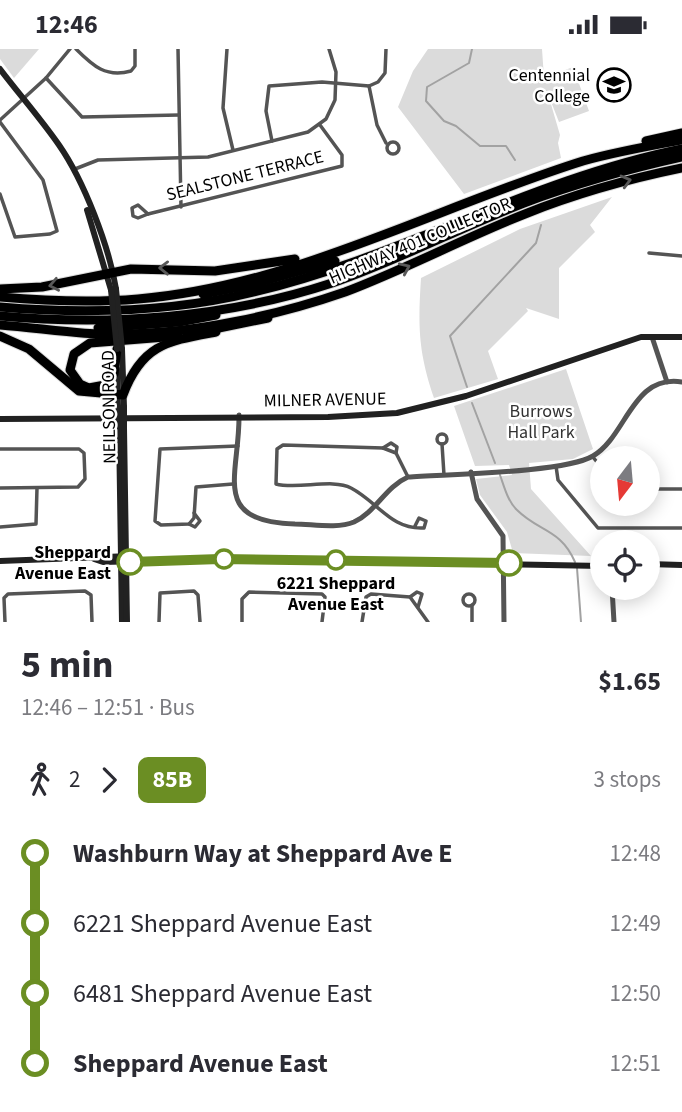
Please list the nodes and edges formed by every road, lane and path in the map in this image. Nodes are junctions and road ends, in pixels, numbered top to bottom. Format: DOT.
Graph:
graph roads {
  1 [pos="70,49"];
  2 [pos="76,49"];
  3 [pos="135,49"];
  4 [pos="178,49"];
  5 [pos="227,49"];
  6 [pos="329,49"];
  7 [pos="386,49"];
  8 [pos="0,69"];
  9 [pos="46,78"];
  10 [pos="337,83"];
  11 [pos="369,86"];
  12 [pos="22,99"];
  13 [pos="179,115"];
  14 [pos="0,121"];
  15 [pos="320,125"];
  16 [pos="680,135"];
  17 [pos="272,141"];
  18 [pos="386,143"];
  19 [pos="682,149"];
  20 [pos="233,151"];
  21 [pos="682,157"];
  22 [pos="180,159"];
  23 [pos="682,168"];
  24 [pos="73,170"];
  25 [pos="0,194"];
  26 [pos="181,207"];
  27 [pos="148,214"];
  28 [pos="447,225"];
  29 [pos="649,253"];
  30 [pos="682,255"];
  31 [pos="317,258"];
  32 [pos="111,273"];
  33 [pos="0,289"];
  34 [pos="342,293"];
  35 [pos="0,297"];
  36 [pos="277,298"];
  37 [pos="140,299"];
  38 [pos="0,307"];
  39 [pos="0,316"];
  40 [pos="0,325"];
  41 [pos="237,326"];
  42 [pos="65,330"];
  43 [pos="0,336"];
  44 [pos="652,337"];
  45 [pos="682,337"];
  46 [pos="120,349"];
  47 [pos="667,382"];
  48 [pos="682,383"];
  49 [pos="120,395"];
  50 [pos="239,415"];
  51 [pos="0,419"];
  52 [pos="442,444"];
  53 [pos="238,446"];
  54 [pos="603,446"];
  55 [pos="0,449"];
  56 [pos="590,457"];
  57 [pos="556,466"];
  58 [pos="471,472"];
  59 [pos="444,475"];
  60 [pos="408,477"];
  61 [pos="233,484"];
  62 [pos="0,488"];
  63 [pos="37,488"];
  64 [pos="660,489"];
  65 [pos="682,489"];
  66 [pos="374,505"];
  67 [pos="415,526"];
  68 [pos="0,527"];
  69 [pos="682,528"];
  70 [pos="124,559"];
  71 [pos="0,561"];
  72 [pos="505,563"];
  73 [pos="590,564"];
  74 [pos="660,564"];
  75 [pos="682,565"];
  76 [pos="410,597"];
  77 [pos="613,600"];
  78 [pos="472,605"];
  79 [pos="418,607"];
  80 [pos="5,622"];
  81 [pos="92,622"];
  82 [pos="122,622"];
  83 [pos="127,622"];
  84 [pos="159,622"];
  85 [pos="200,622"];
  86 [pos="242,622"];
  87 [pos="322,622"];
  88 [pos="362,622"];
  89 [pos="428,622"];
  90 [pos="472,622"];
  91 [pos="504,622"];
  92 [pos="614,622"];
  1 -- 9 [label="street"];
  2 -- 3 [label="street"];
  4 -- 13 [label="street"];
  5 -- 20 [label="street"];
  6 -- 10 [label="street"];
  7 -- 11 [label="street"];
  8 -- 12 [label="main road, NEILSON ROAD"];
  9 -- 12 [label="street"];
  9 -- 13 [label="street"];
  10 -- 11 [label="street"];
  10 -- 15 [label="street"];
  10 -- 17 [label="street"];
  11 -- 18 [label="street"];
  12 -- 14 [label="street"];
  12 -- 24 [label="main road, NEILSON ROAD"];
  13 -- 22 [label="street"];
  14 -- 25 [label="street"];
  15 -- 17 [label="street"];
  15 -- 26 [label="street, SEALSTONE TERRACE"];
  16 -- 31 [label="highway, HIGHWAY 401 COLLECTOR"];
  17 -- 20 [label="street"];
  19 -- 28 [label="highway"];
  20 -- 22 [label="street"];
  21 -- 36 [label="highway"];
  22 -- 24 [label="street"];
  22 -- 26 [label="street"];
  34 -- 23 [label="highway, HIGHWAY 401 COLLECTOR, one-way"];
  24 -- 32 [label="main road, NEILSON ROAD"];
  26 -- 27 [label="street, SEALSTONE TERRACE"];
  27 -- 27 [label="street, SEALSTONE TERRACE"];
  28 -- 37 [label="highway"];
  28 -- 38 [label="highway"];
  29 -- 30 [label="street"];
  31 -- 32 [label="highway, one-way"];
  31 -- 37 [label="highway, HIGHWAY 401 COLLECTOR"];
  32 -- 33 [label="highway, one-way"];
  32 -- 46 [label="main road, NEILSON ROAD, bridge"];
  34 -- 41 [label="highway"];
  34 -- 42 [label="highway, HIGHWAY 401 COLLECTOR"];
  35 -- 37 [label="highway, HIGHWAY 401 COLLECTOR"];
  36 -- 39 [label="highway"];
  36 -- 42 [label="highway"];
  40 -- 42 [label="highway, HIGHWAY 401 COLLECTOR"];
  41 -- 46 [label="highway"];
  41 -- 49 [label="highway"];
  43 -- 49 [label="highway"];
  44 -- 45 [label="main road, MILNER AVENUE"];
  44 -- 47 [label="street"];
  44 -- 50 [label="main road, MILNER AVENUE"];
  46 -- 49 [label="main road, NEILSON ROAD"];
  47 -- 48 [label="street"];
  47 -- 54 [label="street"];
  49 -- 70 [label="main road, NEILSON ROAD, bridge"];
  50 -- 51 [label="main road, MILNER AVENUE"];
  50 -- 53 [label="street"];
  52 -- 59 [label="street"];
  53 -- 61 [label="street"];
  53 -- 61 [label="street"];
  55 -- 63 [label="street"];
  56 -- 57 [label="street"];
  57 -- 58 [label="street"];
  57 -- 69 [label="street"];
  58 -- 59 [label="street"];
  58 -- 72 [label="street"];
  59 -- 60 [label="street"];
  60 -- 66 [label="street"];
  60 -- 66 [label="street"];
  61 -- 66 [label="street"];
  62 -- 63 [label="street"];
  63 -- 68 [label="street"];
  64 -- 65 [label="street"];
  66 -- 67 [label="street"];
  70 -- 71 [label="main road"];
  70 -- 72 [label="main road"];
  70 -- 82 [label="main road, NEILSON ROAD"];
  70 -- 83 [label="main road, NEILSON ROAD"];
  72 -- 73 [label="main road"];
  72 -- 91 [label="street"];
  74 -- 75 [label="main road"];
  76 -- 79 [label="street"];
  76 -- 79 [label="street"];
  76 -- 88 [label="street"];
  77 -- 92 [label="street"];
  78 -- 90 [label="street"];
  79 -- 89 [label="street"];
  80 -- 81 [label="street"];
  84 -- 85 [label="street"];
  86 -- 87 [label="street"];
}
